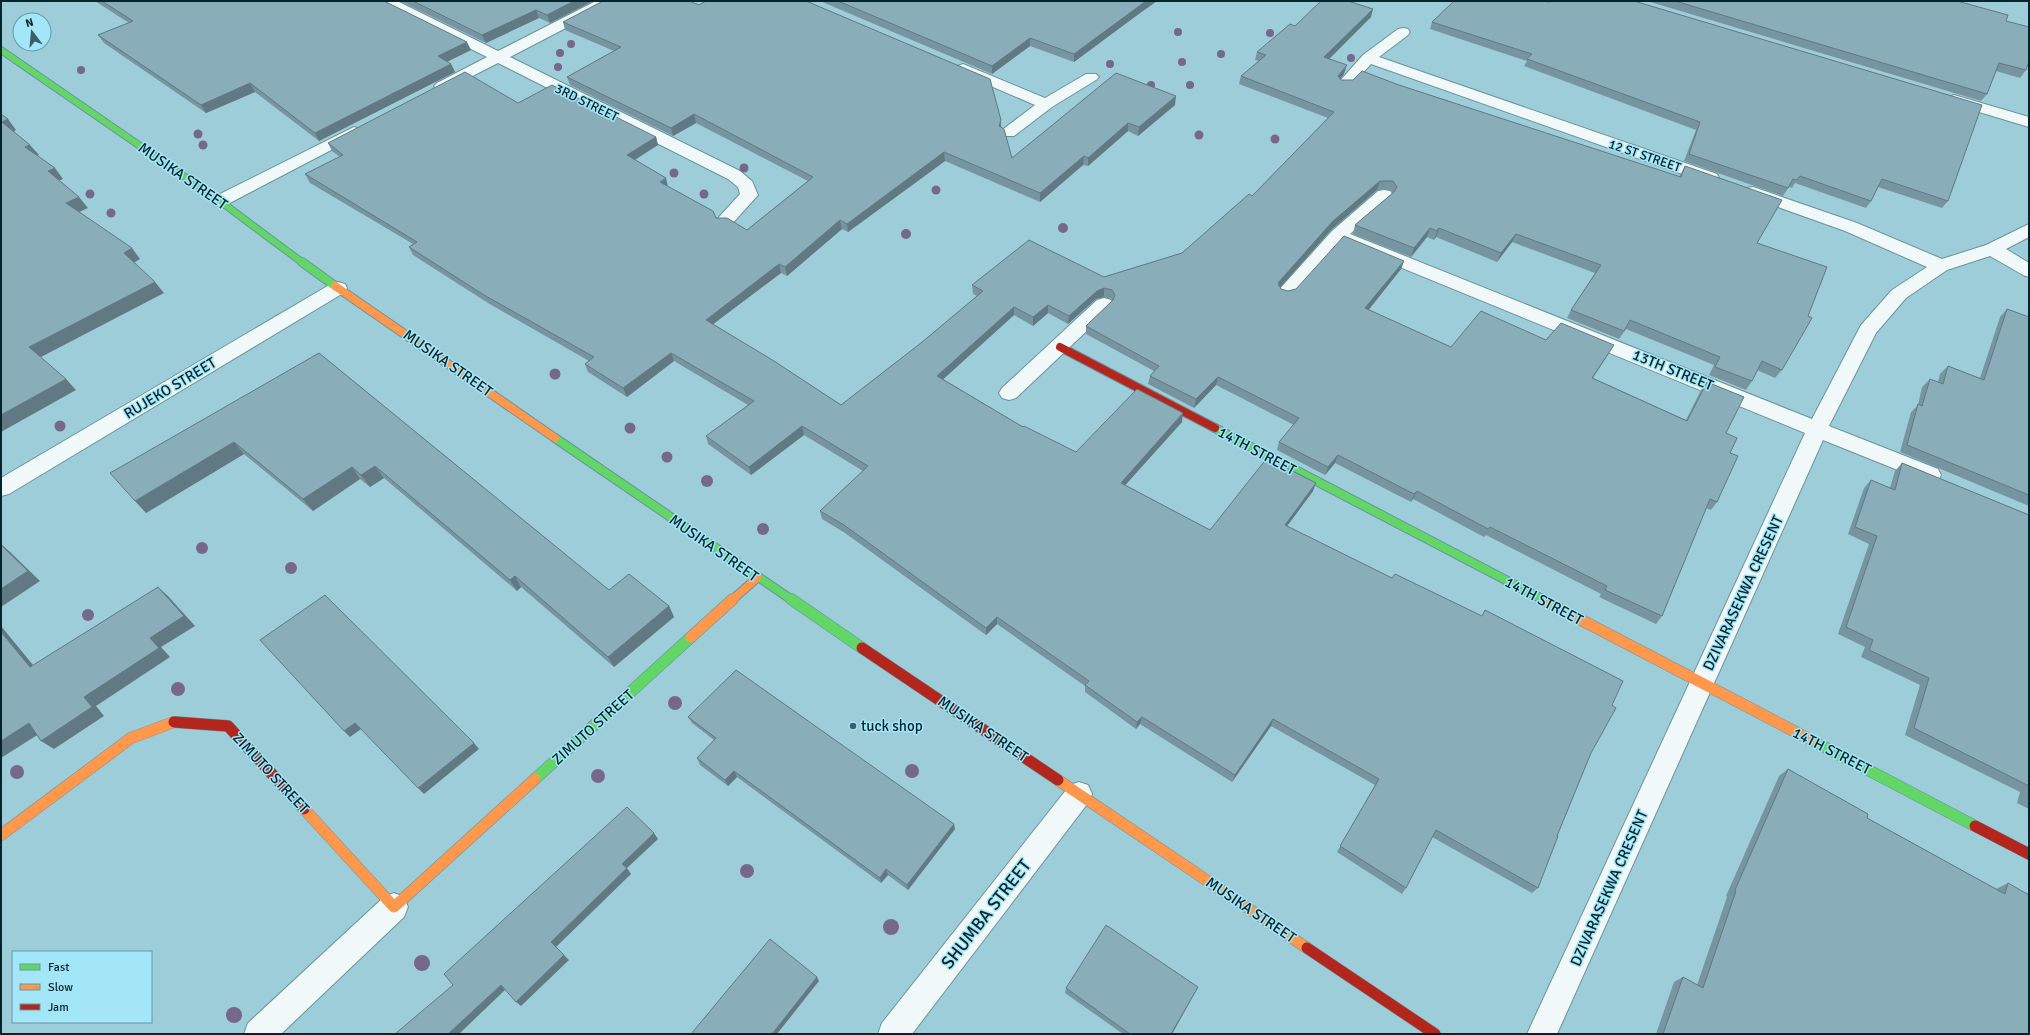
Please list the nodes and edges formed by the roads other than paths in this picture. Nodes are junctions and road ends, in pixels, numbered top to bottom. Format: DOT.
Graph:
graph roads {
  1 [pos="386,1"];
  2 [pos="607,1"];
  3 [pos="1403,32"];
  4 [pos="1,50"];
  5 [pos="498,57"];
  6 [pos="1368,58"];
  7 [pos="950,63"];
  8 [pos="1091,77"];
  9 [pos="1345,84"];
  10 [pos="428,93"];
  11 [pos="1938,95"];
  12 [pos="1046,104"];
  13 [pos="2029,122"];
  14 [pos="366,126"];
  15 [pos="1008,133"];
  16 [pos="1384,195"];
  17 [pos="220,201"];
  18 [pos="725,221"];
  19 [pos="2029,230"];
  20 [pos="1338,235"];
  21 [pos="1992,249"];
  22 [pos="1941,266"];
  23 [pos="2029,271"];
  24 [pos="338,288"];
  25 [pos="1286,292"];
  26 [pos="1104,304"];
  27 [pos="1060,348"];
  28 [pos="1008,392"];
  29 [pos="1818,428"];
  30 [pos="1949,483"];
  31 [pos="1,488"];
  32 [pos="757,578"];
  33 [pos="1702,684"];
  34 [pos="1080,794"];
  35 [pos="1,836"];
  36 [pos="2029,854"];
  37 [pos="394,907"];
  38 [pos="259,1034"];
  39 [pos="893,1034"];
  40 [pos="1435,1034"];
  41 [pos="1542,1034"];
  1 -- 5 [label="street, 3RD STREET"];
  2 -- 5 [label="street"];
  3 -- 6 [label="street"];
  4 -- 17 [label="street, MUSIKA STREET"];
  5 -- 10 [label="street"];
  5 -- 18 [label="street, 3RD STREET"];
  6 -- 9 [label="street"];
  6 -- 22 [label="street, 12 ST STREET"];
  7 -- 12 [label="street"];
  8 -- 12 [label="street"];
  11 -- 13 [label="street"];
  12 -- 15 [label="street"];
  14 -- 17 [label="street"];
  16 -- 20 [label="street"];
  17 -- 24 [label="street, MUSIKA STREET"];
  19 -- 21 [label="street, DZIVARASEKWA CRESENT"];
  20 -- 25 [label="street"];
  20 -- 29 [label="street, 13TH STREET"];
  21 -- 22 [label="street, DZIVARASEKWA CRESENT"];
  21 -- 23 [label="street"];
  22 -- 29 [label="street, DZIVARASEKWA CRESENT"];
  24 -- 31 [label="street, RUJEKO STREET"];
  24 -- 32 [label="street, MUSIKA STREET"];
  26 -- 27 [label="street"];
  27 -- 28 [label="street"];
  27 -- 33 [label="street, 14TH STREET"];
  29 -- 30 [label="street, 13TH STREET"];
  29 -- 33 [label="street, DZIVARASEKWA CRESENT"];
  32 -- 34 [label="street, MUSIKA STREET"];
  32 -- 37 [label="street, ZIMUTO STREET"];
  33 -- 36 [label="street, 14TH STREET"];
  33 -- 41 [label="street, DZIVARASEKWA CRESENT"];
  34 -- 39 [label="street, SHUMBA STREET"];
  34 -- 40 [label="street, MUSIKA STREET"];
  35 -- 37 [label="street, ZIMUTO STREET"];
  37 -- 38 [label="street, ZIMUTO STREET"];
}
